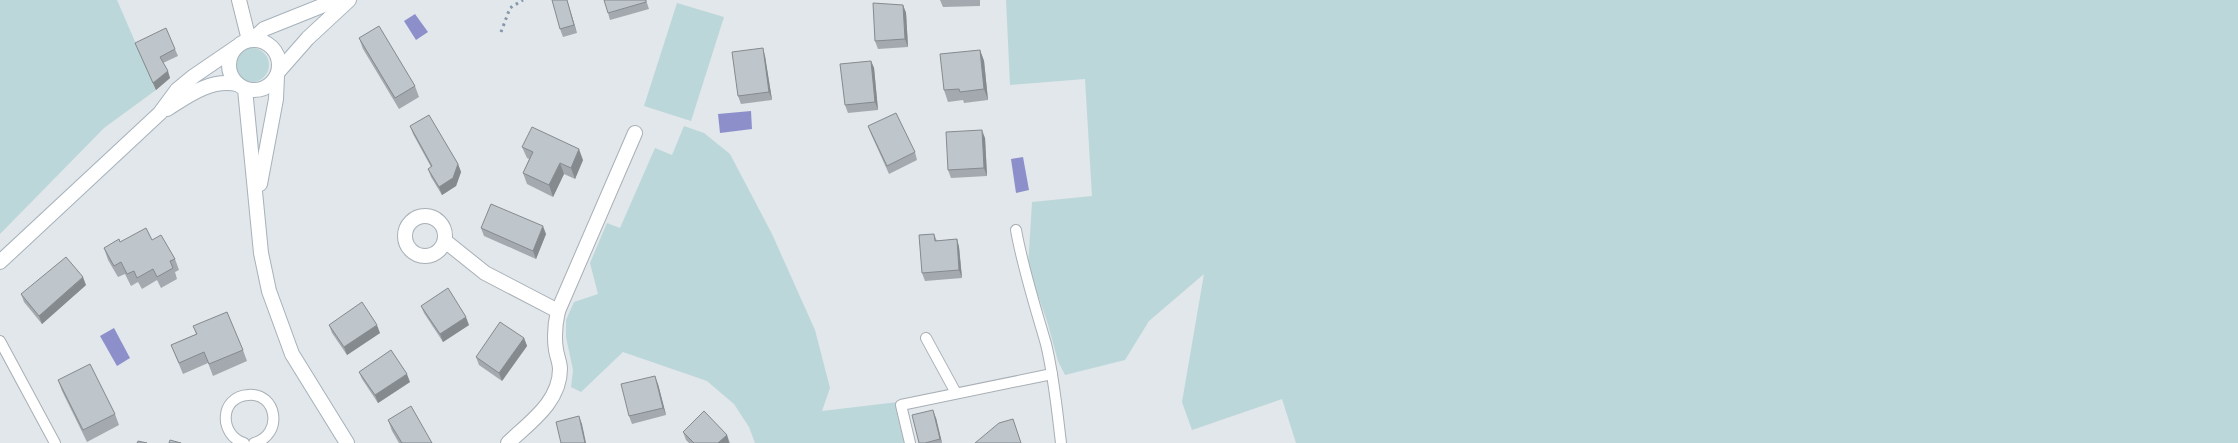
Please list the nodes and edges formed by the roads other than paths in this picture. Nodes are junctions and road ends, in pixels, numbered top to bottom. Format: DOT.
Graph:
graph roads {
  1 [pos="239,0"];
  2 [pos="349,0"];
  3 [pos="251,40"];
  4 [pos="235,48"];
  5 [pos="278,73"];
  6 [pos="241,86"];
  7 [pos="160,113"];
  8 [pos="635,133"];
  9 [pos="257,202"];
  10 [pos="1016,230"];
  11 [pos="445,242"];
  12 [pos="0,262"];
  13 [pos="558,311"];
  14 [pos="926,338"];
  15 [pos="0,341"];
  16 [pos="1052,374"];
  17 [pos="956,394"];
  18 [pos="226,427"];
  19 [pos="55,443"];
  20 [pos="229,443"];
  21 [pos="244,443"];
  22 [pos="254,443"];
  23 [pos="347,443"];
  24 [pos="508,443"];
  25 [pos="910,443"];
  26 [pos="1060,443"];
  1 -- 3 [label="main road"];
  2 -- 3 [label="main road"];
  2 -- 5 [label="main road"];
  3 -- 4 [label="main road"];
  3 -- 5 [label="main road"];
  4 -- 6 [label="main road"];
  4 -- 7 [label="main road"];
  5 -- 6 [label="main road"];
  5 -- 9 [label="main road"];
  6 -- 7 [label="main road"];
  6 -- 9 [label="main road"];
  7 -- 12 [label="main road"];
  8 -- 13 [label="main road"];
  9 -- 23 [label="main road"];
  10 -- 16 [label="lane"];
  11 -- 13 [label="main road"];
  13 -- 24 [label="main road"];
  14 -- 17 [label="lane"];
  15 -- 19 [label="lane"];
  16 -- 17 [label="lane"];
  16 -- 26 [label="lane"];
  17 -- 25 [label="lane"];
  18 -- 20 [label="lane"];
  18 -- 21 [label="lane"];
  18 -- 22 [label="lane"];
}
